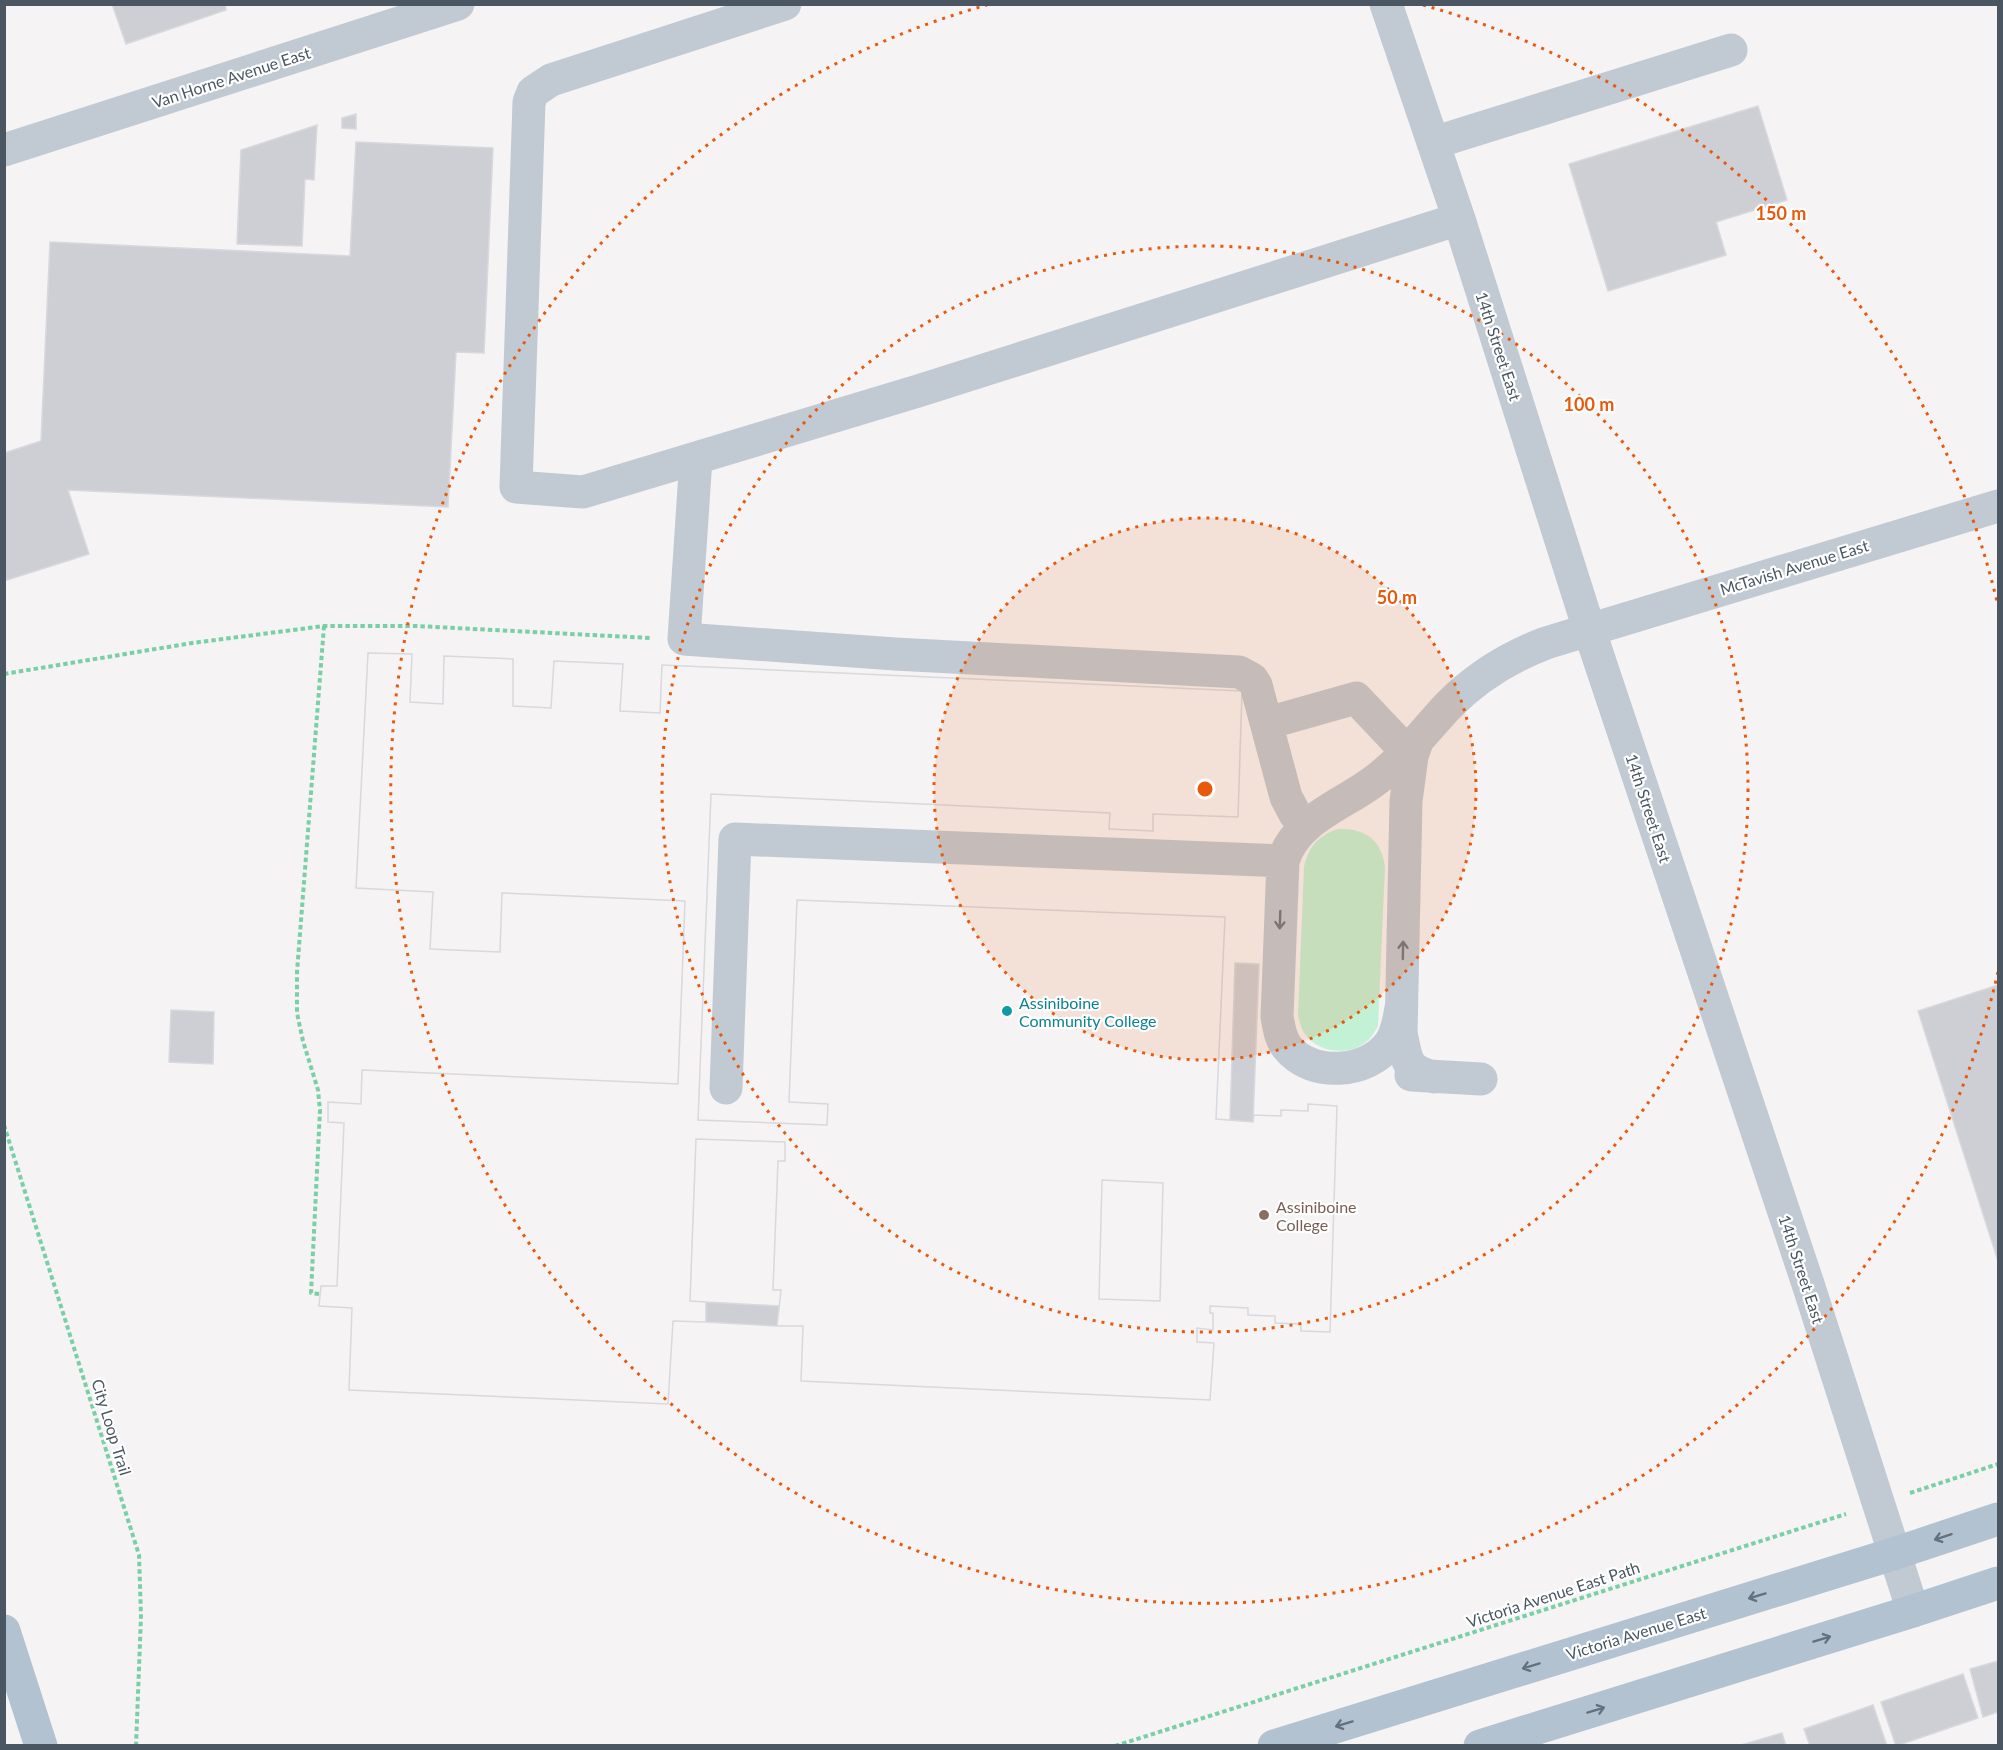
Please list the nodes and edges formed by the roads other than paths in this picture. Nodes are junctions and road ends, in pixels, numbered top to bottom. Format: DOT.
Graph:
graph roads {
  1 [pos="458,4"];
  2 [pos="785,4"];
  3 [pos="1386,4"];
  4 [pos="696,18"];
  5 [pos="1731,50"];
  6 [pos="1433,143"];
  7 [pos="4,150"];
  8 [pos="1459,219"];
  9 [pos="696,458"];
  10 [pos="1998,506"];
  11 [pos="1589,629"];
  12 [pos="1268,723"];
  13 [pos="1411,754"];
  14 [pos="1307,825"];
  15 [pos="1283,861"];
  16 [pos="1401,1008"];
  17 [pos="1328,1068"];
  18 [pos="1434,1077"];
  19 [pos="1482,1078"];
  20 [pos="726,1088"];
  21 [pos="1998,1519"];
  22 [pos="1893,1554"];
  23 [pos="1998,1583"];
  24 [pos="1913,1611"];
  25 [pos="4,1631"];
  26 [pos="30,1710"];
  27 [pos="41,1746"];
  28 [pos="53,1746"];
  29 [pos="1274,1746"];
  30 [pos="1480,1746"];
  1 -- 7 [label="street, Van Horne Avenue East"];
  2 -- 4 [label="street"];
  3 -- 6 [label="street, 14th Street East"];
  4 -- 9 [label="street"];
  5 -- 6 [label="street"];
  6 -- 8 [label="street, 14th Street East"];
  8 -- 9 [label="street"];
  8 -- 11 [label="street, 14th Street East"];
  9 -- 12 [label="street"];
  10 -- 11 [label="street, McTavish Avenue East"];
  11 -- 13 [label="street, McTavish Avenue East"];
  11 -- 22 [label="street, 14th Street East"];
  12 -- 13 [label="street"];
  12 -- 14 [label="street"];
  13 -- 14 [label="street, McTavish Avenue East"];
  16 -- 13 [label="street, one-way"];
  14 -- 15 [label="street, McTavish Avenue East"];
  15 -- 17 [label="street, one-way"];
  15 -- 20 [label="street"];
  16 -- 17 [label="street"];
  16 -- 18 [label="street"];
  17 -- 18 [label="street"];
  18 -- 19 [label="street"];
  21 -- 22 [label="main road, Victoria Avenue East, one-way"];
  22 -- 24 [label="street, 14th Street East"];
  22 -- 29 [label="main road, Victoria Avenue East, one-way"];
  23 -- 24 [label="main road"];
  30 -- 24 [label="main road, one-way"];
  25 -- 26 [label="main road"];
  26 -- 27 [label="main road"];
  26 -- 28 [label="main road"];
}
